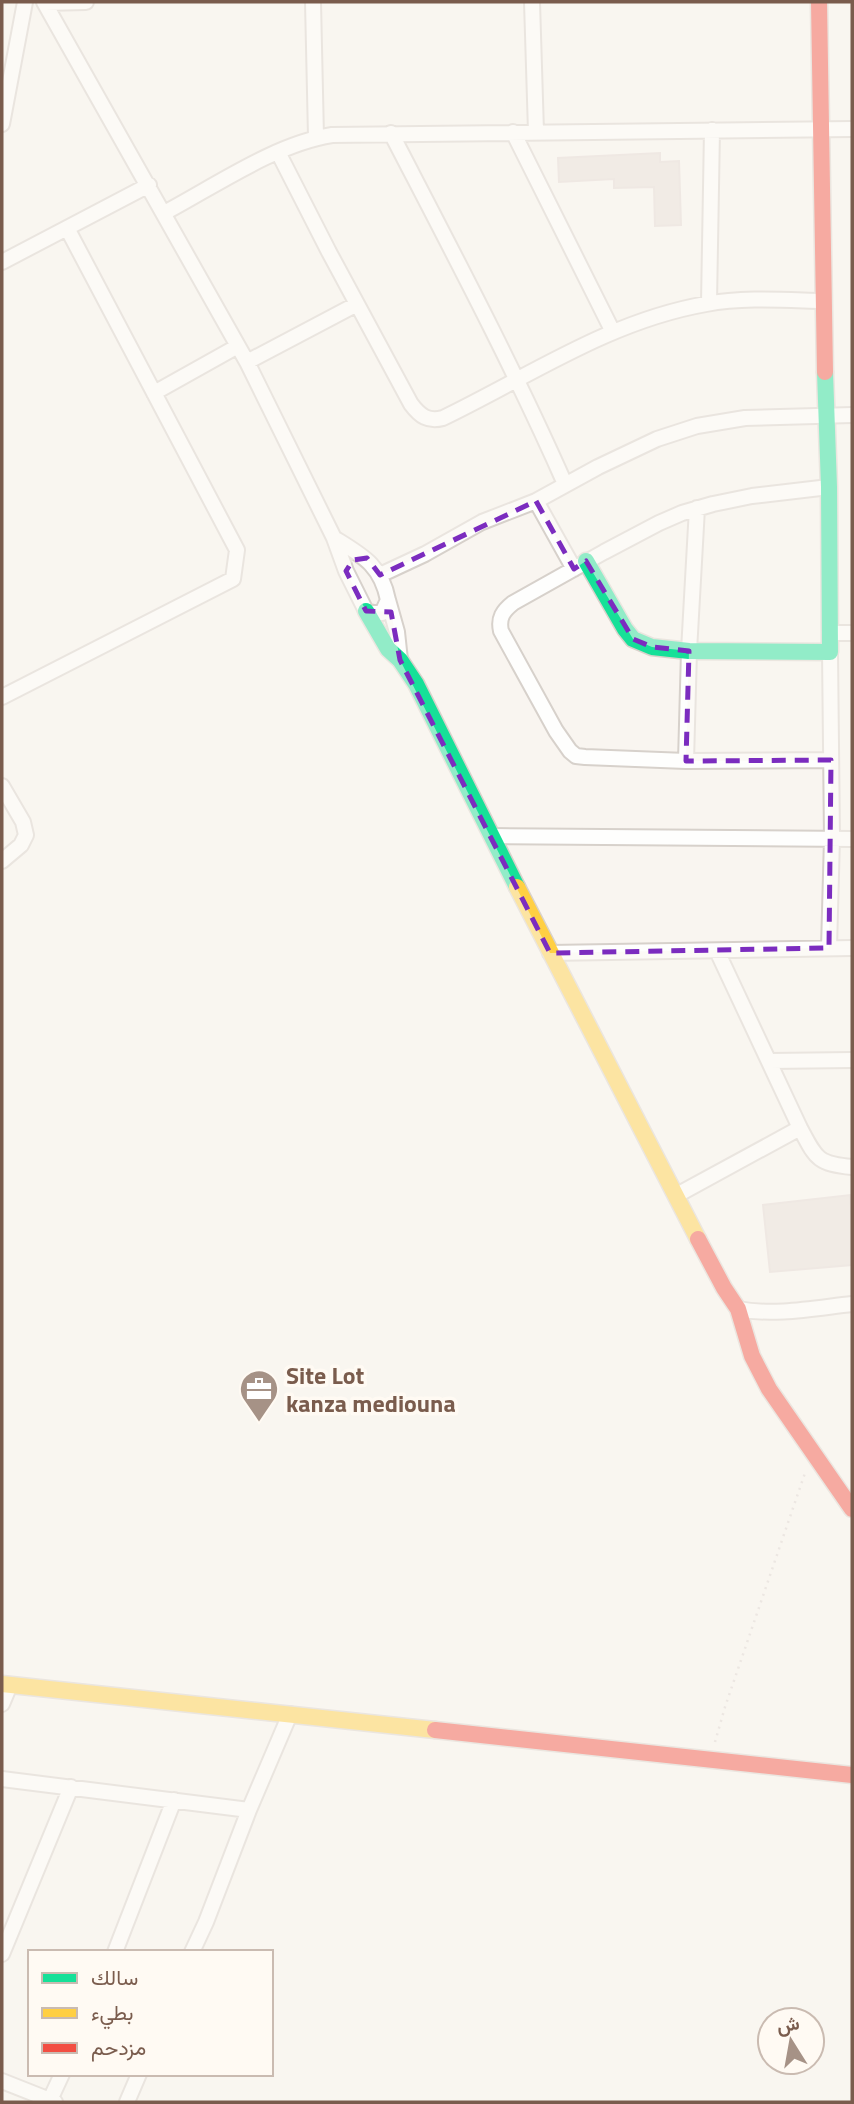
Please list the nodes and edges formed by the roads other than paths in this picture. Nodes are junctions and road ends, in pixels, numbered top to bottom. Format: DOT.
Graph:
graph roads {
  1 [pos="25,2"];
  2 [pos="45,2"];
  3 [pos="86,2"];
  4 [pos="313,2"];
  5 [pos="532,2"];
  6 [pos="819,2"];
  7 [pos="2,124"];
  8 [pos="822,129"];
  9 [pos="852,129"];
  10 [pos="712,130"];
  11 [pos="513,132"];
  12 [pos="536,132"];
  13 [pos="391,133"];
  14 [pos="316,137"];
  15 [pos="278,152"];
  16 [pos="149,185"];
  17 [pos="164,213"];
  18 [pos="67,228"];
  19 [pos="2,262"];
  20 [pos="823,301"];
  21 [pos="709,303"];
  22 [pos="357,304"];
  23 [pos="613,332"];
  24 [pos="238,346"];
  25 [pos="247,362"];
  26 [pos="517,378"];
  27 [pos="154,393"];
  28 [pos="826,415"];
  29 [pos="852,415"];
  30 [pos="565,484"];
  31 [pos="829,487"];
  32 [pos="536,501"];
  33 [pos="697,508"];
  34 [pos="334,538"];
  35 [pos="367,558"];
  36 [pos="580,565"];
  37 [pos="346,571"];
  38 [pos="380,575"];
  39 [pos="388,600"];
  40 [pos="366,611"];
  41 [pos="830,632"];
  42 [pos="852,633"];
  43 [pos="689,651"];
  44 [pos="830,653"];
  45 [pos="400,660"];
  46 [pos="2,697"];
  47 [pos="831,760"];
  48 [pos="687,761"];
  49 [pos="2,786"];
  50 [pos="492,836"];
  51 [pos="832,838"];
  52 [pos="852,839"];
  53 [pos="2,861"];
  54 [pos="829,948"];
  55 [pos="852,948"];
  56 [pos="717,951"];
  57 [pos="550,953"];
  58 [pos="852,1060"];
  59 [pos="770,1061"];
  60 [pos="800,1128"];
  61 [pos="852,1167"];
  62 [pos="677,1195"];
  63 [pos="852,1304"];
  64 [pos="738,1310"];
  65 [pos="852,1509"];
  66 [pos="6,1685"];
  67 [pos="2,1704"];
  68 [pos="290,1714"];
  69 [pos="852,1775"];
  70 [pos="2,1779"];
  71 [pos="71,1787"];
  72 [pos="174,1800"];
  73 [pos="249,1810"];
  74 [pos="117,1950"];
  75 [pos="193,1950"];
  76 [pos="2,1954"];
  77 [pos="61,2076"];
  78 [pos="138,2076"];
  79 [pos="3,2085"];
  80 [pos="52,2101"];
  81 [pos="127,2102"];
  1 -- 7 [label="street"];
  2 -- 3 [label="street"];
  2 -- 16 [label="street"];
  4 -- 14 [label="street"];
  5 -- 12 [label="street"];
  6 -- 8 [label="street"];
  8 -- 9 [label="street"];
  8 -- 10 [label="street"];
  8 -- 20 [label="street"];
  10 -- 12 [label="street"];
  10 -- 21 [label="street"];
  11 -- 12 [label="street"];
  11 -- 13 [label="street"];
  11 -- 23 [label="street"];
  13 -- 14 [label="street"];
  13 -- 26 [label="street"];
  14 -- 15 [label="street"];
  15 -- 17 [label="street"];
  15 -- 22 [label="street"];
  16 -- 17 [label="street"];
  16 -- 18 [label="street"];
  17 -- 24 [label="street"];
  18 -- 19 [label="street"];
  18 -- 27 [label="street"];
  20 -- 21 [label="street"];
  20 -- 28 [label="street"];
  21 -- 23 [label="street"];
  22 -- 25 [label="street"];
  22 -- 26 [label="street"];
  23 -- 26 [label="street"];
  24 -- 25 [label="street"];
  24 -- 27 [label="street"];
  25 -- 34 [label="street"];
  26 -- 30 [label="street"];
  27 -- 46 [label="street"];
  28 -- 29 [label="street"];
  28 -- 30 [label="street"];
  28 -- 31 [label="street"];
  30 -- 32 [label="street"];
  31 -- 33 [label="street"];
  31 -- 41 [label="street"];
  32 -- 36 [label="street"];
  32 -- 38 [label="street"];
  33 -- 36 [label="street"];
  33 -- 43 [label="street"];
  34 -- 35 [label="street"];
  34 -- 37 [label="street"];
  35 -- 37 [label="street"];
  35 -- 38 [label="street"];
  36 -- 43 [label="street"];
  36 -- 48 [label="street"];
  37 -- 40 [label="street"];
  38 -- 39 [label="street"];
  39 -- 40 [label="street"];
  39 -- 45 [label="street"];
  40 -- 45 [label="street"];
  41 -- 42 [label="street"];
  41 -- 44 [label="street"];
  43 -- 44 [label="street"];
  43 -- 48 [label="street"];
  44 -- 47 [label="street"];
  45 -- 50 [label="street"];
  47 -- 48 [label="street"];
  47 -- 51 [label="street"];
  49 -- 53 [label="street"];
  50 -- 51 [label="street"];
  50 -- 57 [label="street"];
  51 -- 52 [label="street"];
  51 -- 54 [label="street"];
  54 -- 55 [label="street"];
  54 -- 56 [label="street"];
  56 -- 57 [label="street"];
  56 -- 59 [label="street"];
  57 -- 62 [label="street"];
  58 -- 59 [label="street"];
  59 -- 60 [label="street"];
  60 -- 61 [label="street"];
  60 -- 62 [label="street"];
  62 -- 64 [label="street"];
  63 -- 64 [label="street"];
  64 -- 65 [label="street"];
  66 -- 67 [label="street"];
  66 -- 68 [label="street"];
  68 -- 69 [label="street"];
  68 -- 73 [label="street"];
  70 -- 71 [label="street"];
  71 -- 72 [label="street"];
  71 -- 76 [label="street"];
  72 -- 73 [label="street"];
  72 -- 74 [label="street"];
  73 -- 75 [label="street"];
  77 -- 80 [label="street"];
  78 -- 81 [label="street"];
  79 -- 80 [label="street"];
}
